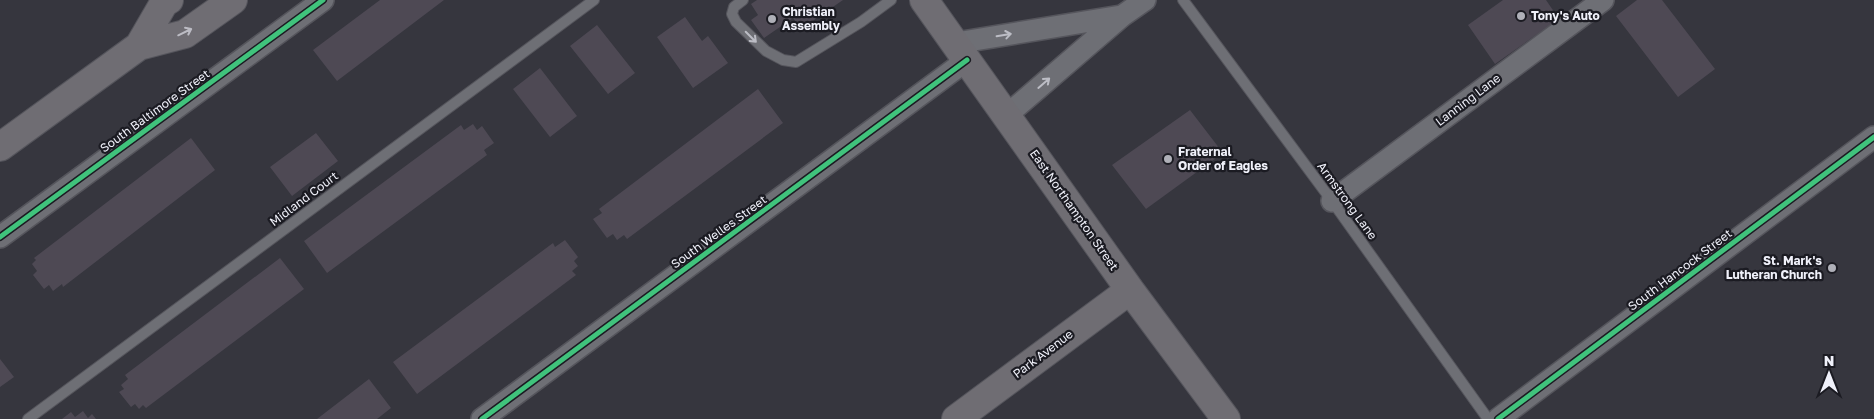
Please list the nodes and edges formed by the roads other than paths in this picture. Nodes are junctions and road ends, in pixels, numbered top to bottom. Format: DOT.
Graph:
graph roads {
  1 [pos="169,0"];
  2 [pos="233,0"];
  3 [pos="323,0"];
  4 [pos="594,0"];
  5 [pos="743,0"];
  6 [pos="891,0"];
  7 [pos="924,0"];
  8 [pos="1145,0"];
  9 [pos="1183,0"];
  10 [pos="1603,0"];
  11 [pos="1122,16"];
  12 [pos="139,46"];
  13 [pos="962,52"];
  14 [pos="1007,115"];
  15 [pos="1874,137"];
  16 [pos="0,146"];
  17 [pos="1332,201"];
  18 [pos="0,237"];
  19 [pos="1130,290"];
  20 [pos="28,419"];
  21 [pos="482,419"];
  22 [pos="956,419"];
  23 [pos="1226,419"];
  24 [pos="1488,419"];
  25 [pos="1498,419"];
  1 -- 12 [label="main road"];
  12 -- 2 [label="main road, one-way"];
  3 -- 18 [label="street, South Baltimore Street"];
  4 -- 20 [label="lane, Midland Court"];
  5 -- 6 [label="lane, one-way"];
  7 -- 13 [label="main road, East Northampton Street"];
  8 -- 11 [label="street"];
  9 -- 17 [label="lane, Armstrong Lane"];
  10 -- 17 [label="street, Lanning Lane"];
  13 -- 11 [label="street, one-way"];
  14 -- 11 [label="street, one-way"];
  12 -- 16 [label="main road"];
  13 -- 14 [label="main road, East Northampton Street"];
  13 -- 21 [label="street, South Welles Street"];
  14 -- 19 [label="main road, East Northampton Street"];
  15 -- 25 [label="street, South Hancock Street"];
  17 -- 24 [label="lane, Armstrong Lane"];
  19 -- 22 [label="main road, Park Avenue"];
  19 -- 23 [label="main road, East Northampton Street"];
}
